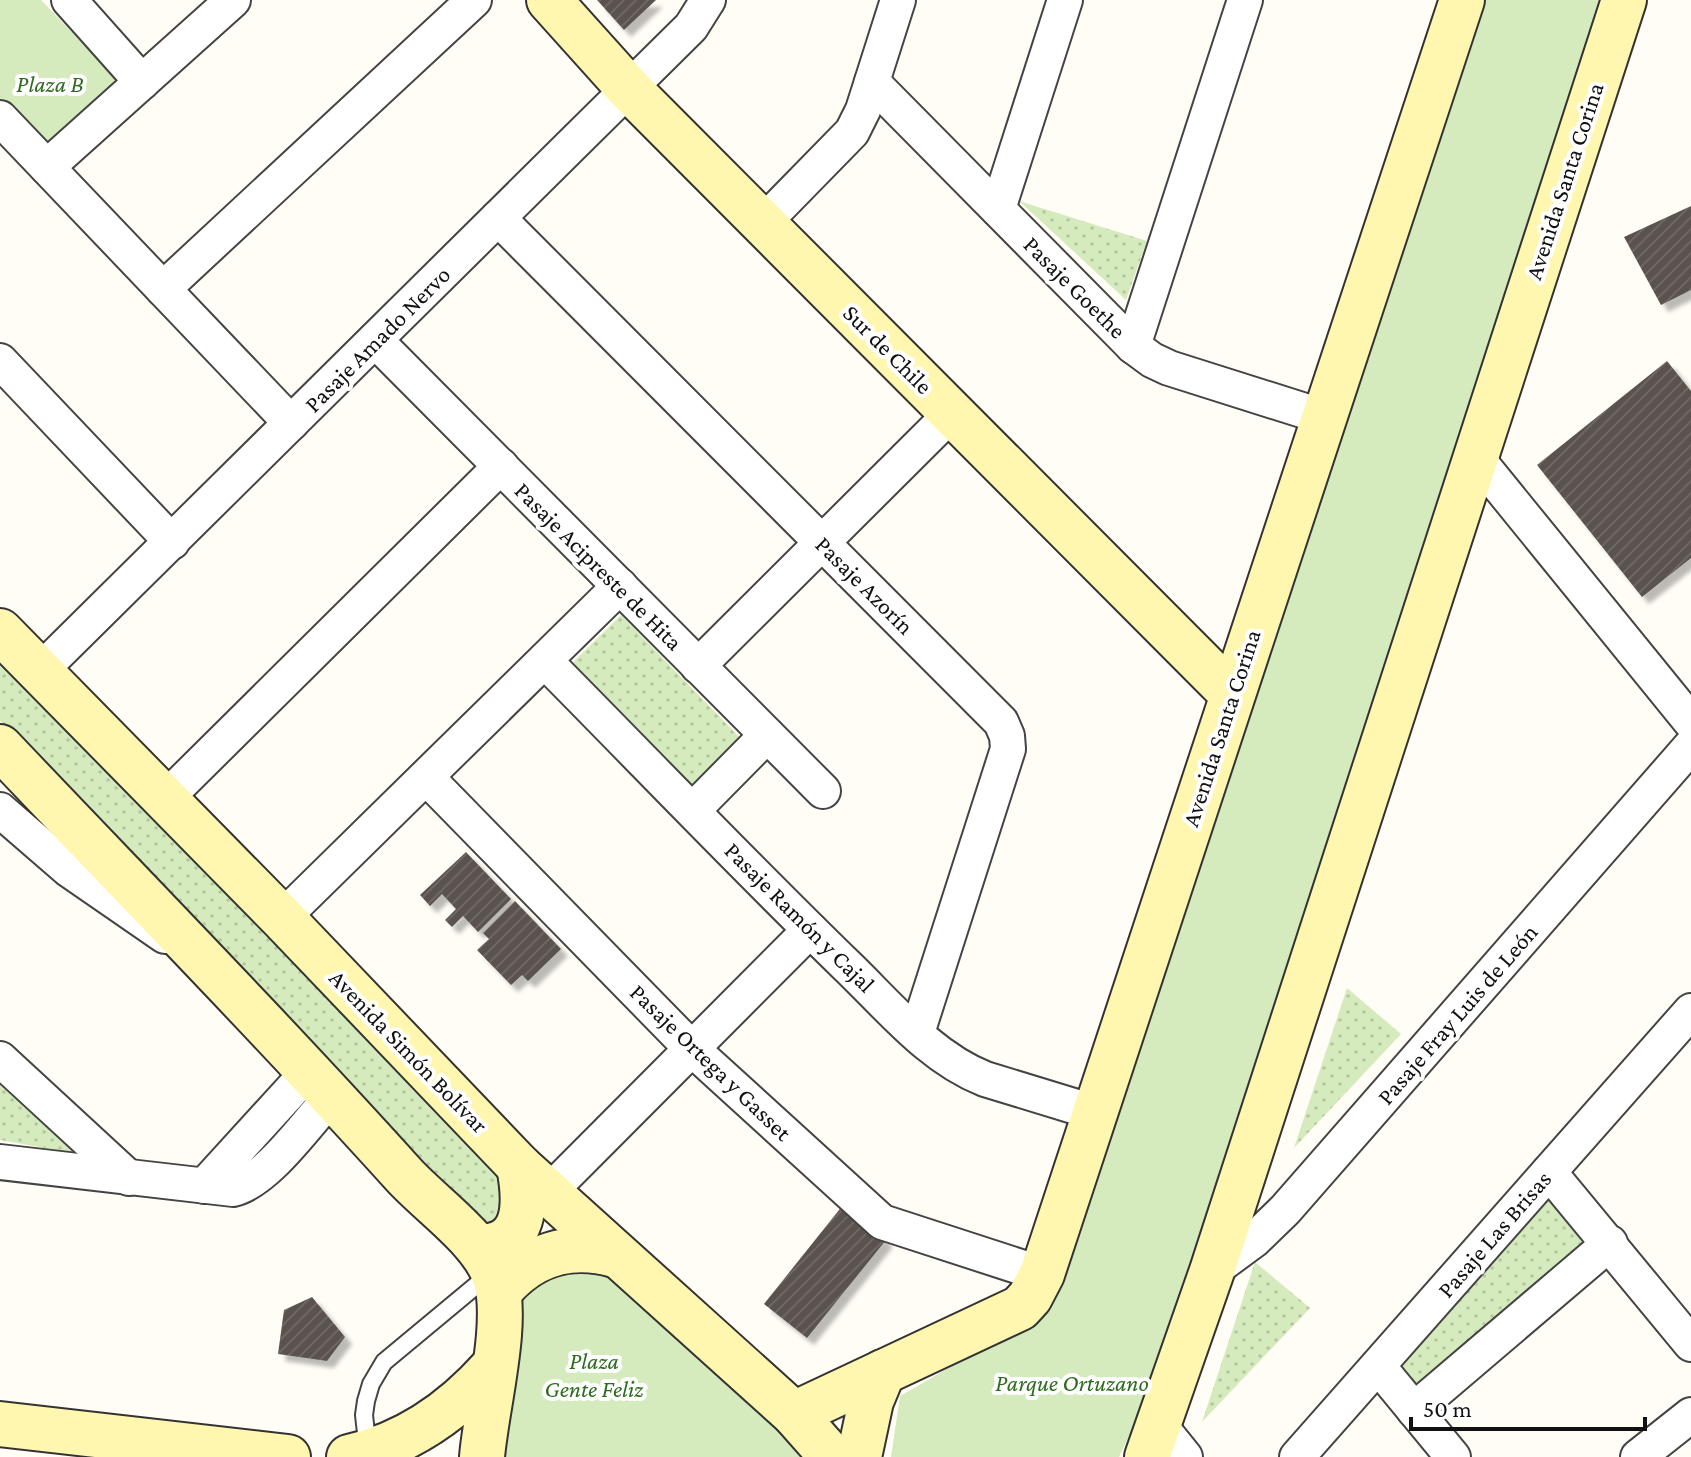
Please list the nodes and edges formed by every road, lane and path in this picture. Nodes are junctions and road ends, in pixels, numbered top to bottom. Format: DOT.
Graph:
graph roads {
  1 [pos="69,0"];
  2 [pos="233,0"];
  3 [pos="474,0"];
  4 [pos="549,0"];
  5 [pos="708,0"];
  6 [pos="898,0"];
  7 [pos="1065,0"];
  8 [pos="1245,0"];
  9 [pos="1462,0"];
  10 [pos="1624,0"];
  11 [pos="142,82"];
  12 [pos="872,82"];
  13 [pos="629,89"];
  14 [pos="0,118"];
  15 [pos="47,167"];
  16 [pos="998,209"];
  17 [pos="498,218"];
  18 [pos="763,223"];
  19 [pos="163,289"];
  20 [pos="375,340"];
  21 [pos="1133,346"];
  22 [pos="0,361"];
  23 [pos="952,413"];
  24 [pos="1324,417"];
  25 [pos="291,423"];
  26 [pos="1474,455"];
  27 [pos="501,466"];
  28 [pos="172,542"];
  29 [pos="822,543"];
  30 [pos="620,586"];
  31 [pos="0,631"];
  32 [pos="545,661"];
  33 [pos="698,666"];
  34 [pos="39,672"];
  35 [pos="1232,694"];
  36 [pos="1691,722"];
  37 [pos="767,735"];
  38 [pos="1691,746"];
  39 [pos="0,747"];
  40 [pos="427,778"];
  41 [pos="823,791"];
  42 [pos="165,799"];
  43 [pos="0,810"];
  44 [pos="693,810"];
  45 [pos="282,918"];
  46 [pos="810,930"];
  47 [pos="199,956"];
  48 [pos="1687,1025"];
  49 [pos="917,1033"];
  50 [pos="692,1049"];
  51 [pos="0,1059"];
  52 [pos="320,1083"];
  53 [pos="1093,1112"];
  54 [pos="0,1162"];
  55 [pos="1549,1172"];
  56 [pos="129,1178"];
  57 [pos="533,1180"];
  58 [pos="1610,1243"];
  59 [pos="615,1255"];
  60 [pos="490,1270"];
  61 [pos="1212,1271"];
  62 [pos="1042,1274"];
  63 [pos="1691,1344"];
  64 [pos="1378,1366"];
  65 [pos="493,1367"];
  66 [pos="883,1372"];
  67 [pos="1414,1410"];
  68 [pos="794,1414"];
  69 [pos="1691,1415"];
  70 [pos="0,1424"];
  71 [pos="1164,1447"];
  72 [pos="359,1455"];
  73 [pos="288,1457"];
  74 [pos="482,1457"];
  75 [pos="832,1457"];
  76 [pos="859,1457"];
  77 [pos="1297,1457"];
  78 [pos="1453,1457"];
  79 [pos="1638,1457"];
  1 -- 11 [label="street"];
  2 -- 11 [label="street"];
  3 -- 19 [label="street"];
  4 -- 13 [label="main road, Sur de Chile"];
  5 -- 13 [label="street, Pasaje Amado Nervo"];
  6 -- 12 [label="street"];
  7 -- 16 [label="street"];
  8 -- 21 [label="street"];
  9 -- 24 [label="main road, Avenida Santa Corina"];
  10 -- 26 [label="main road, Avenida Santa Corina"];
  11 -- 15 [label="street"];
  12 -- 16 [label="street, Pasaje Goethe"];
  12 -- 18 [label="street"];
  13 -- 17 [label="street, Pasaje Amado Nervo"];
  13 -- 18 [label="main road, Sur de Chile"];
  14 -- 15 [label="street"];
  15 -- 19 [label="street"];
  16 -- 21 [label="street, Pasaje Goethe"];
  17 -- 20 [label="street, Pasaje Amado Nervo"];
  17 -- 29 [label="street, Pasaje Azorín"];
  18 -- 23 [label="main road, Sur de Chile"];
  19 -- 25 [label="street"];
  20 -- 25 [label="street, Pasaje Amado Nervo"];
  20 -- 27 [label="street, Pasaje Acipreste de Hita"];
  21 -- 24 [label="street, Pasaje Goethe"];
  22 -- 28 [label="street"];
  23 -- 29 [label="street"];
  23 -- 35 [label="main road, Sur de Chile"];
  24 -- 35 [label="main road, Avenida Santa Corina"];
  25 -- 28 [label="street, Pasaje Amado Nervo"];
  26 -- 36 [label="street"];
  26 -- 61 [label="main road, Avenida Santa Corina"];
  27 -- 30 [label="street, Pasaje Acipreste de Hita"];
  27 -- 42 [label="street"];
  28 -- 34 [label="street, Pasaje Amado Nervo"];
  29 -- 33 [label="street"];
  29 -- 49 [label="street, Pasaje Azorín"];
  30 -- 32 [label="street"];
  30 -- 33 [label="street, Pasaje Acipreste de Hita"];
  31 -- 34 [label="main road, Avenida Simón Bolívar"];
  32 -- 40 [label="street"];
  32 -- 44 [label="street, Pasaje Ramón y Cajal"];
  33 -- 37 [label="street, Pasaje Acipreste de Hita"];
  34 -- 42 [label="main road, Avenida Simón Bolívar"];
  35 -- 53 [label="main road, Avenida Santa Corina"];
  37 -- 41 [label="street, Pasaje Acipreste de Hita"];
  37 -- 44 [label="street"];
  38 -- 61 [label="street, Pasaje Fray Luis de León"];
  39 -- 47 [label="main road"];
  40 -- 45 [label="street"];
  40 -- 50 [label="street, Pasaje Ortega y Gasset"];
  42 -- 45 [label="main road, Avenida Simón Bolívar"];
  43 -- 47 [label="street"];
  44 -- 46 [label="street, Pasaje Ramón y Cajal"];
  45 -- 57 [label="main road, Avenida Simón Bolívar"];
  46 -- 49 [label="street, Pasaje Ramón y Cajal"];
  46 -- 50 [label="street"];
  47 -- 52 [label="main road"];
  48 -- 55 [label="street, Pasaje Las Brisas"];
  49 -- 53 [label="street, Pasaje Ramón y Cajal"];
  50 -- 57 [label="street"];
  50 -- 62 [label="street, Pasaje Ortega y Gasset"];
  51 -- 56 [label="street"];
  52 -- 56 [label="street"];
  52 -- 60 [label="main road"];
  53 -- 62 [label="main road, Avenida Santa Corina"];
  54 -- 56 [label="street"];
  55 -- 58 [label="street"];
  55 -- 64 [label="street, Pasaje Las Brisas"];
  57 -- 59 [label="main road, Avenida Simón Bolívar"];
  57 -- 60 [label="main road"];
  58 -- 63 [label="street"];
  58 -- 67 [label="street"];
  59 -- 60 [label="main road"];
  59 -- 68 [label="main road, Avenida Simón Bolívar"];
  60 -- 65 [label="main road"];
  60 -- 72 [label="lane"];
  61 -- 71 [label="main road, Avenida Santa Corina"];
  62 -- 66 [label="main road, Avenida Santa Corina"];
  64 -- 67 [label="street"];
  64 -- 77 [label="street, Pasaje Las Brisas"];
  65 -- 72 [label="main road"];
  65 -- 74 [label="main road"];
  66 -- 68 [label="main road, Avenida Santa Corina"];
  66 -- 76 [label="main road"];
  67 -- 78 [label="street"];
  68 -- 75 [label="main road, Avenida Simón Bolívar"];
  69 -- 79 [label="street"];
  70 -- 73 [label="main road"];
}
